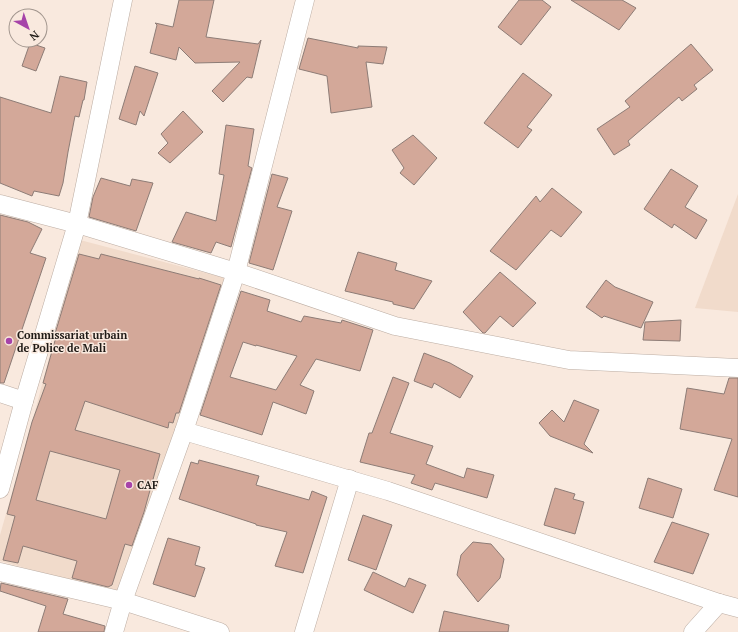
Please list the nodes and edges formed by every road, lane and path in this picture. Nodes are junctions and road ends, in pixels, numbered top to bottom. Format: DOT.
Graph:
graph roads {
  1 [pos="123,0"];
  2 [pos="305,0"];
  3 [pos="0,204"];
  4 [pos="77,224"];
  5 [pos="236,272"];
  6 [pos="738,368"];
  7 [pos="0,393"];
  8 [pos="24,401"];
  9 [pos="184,431"];
  10 [pos="350,479"];
  11 [pos="0,489"];
  12 [pos="0,572"];
  13 [pos="123,601"];
  14 [pos="719,603"];
  15 [pos="738,608"];
  16 [pos="114,632"];
  17 [pos="220,632"];
  18 [pos="304,632"];
  19 [pos="693,632"];
  1 -- 4 [label="street"];
  2 -- 5 [label="street"];
  3 -- 4 [label="street"];
  4 -- 5 [label="street"];
  4 -- 8 [label="street"];
  5 -- 6 [label="street"];
  5 -- 9 [label="street"];
  7 -- 8 [label="street"];
  8 -- 11 [label="street"];
  9 -- 10 [label="street"];
  9 -- 13 [label="street"];
  10 -- 14 [label="street"];
  10 -- 18 [label="street"];
  12 -- 13 [label="street"];
  13 -- 16 [label="street"];
  13 -- 17 [label="street"];
  14 -- 15 [label="street"];
  14 -- 19 [label="street"];
}
